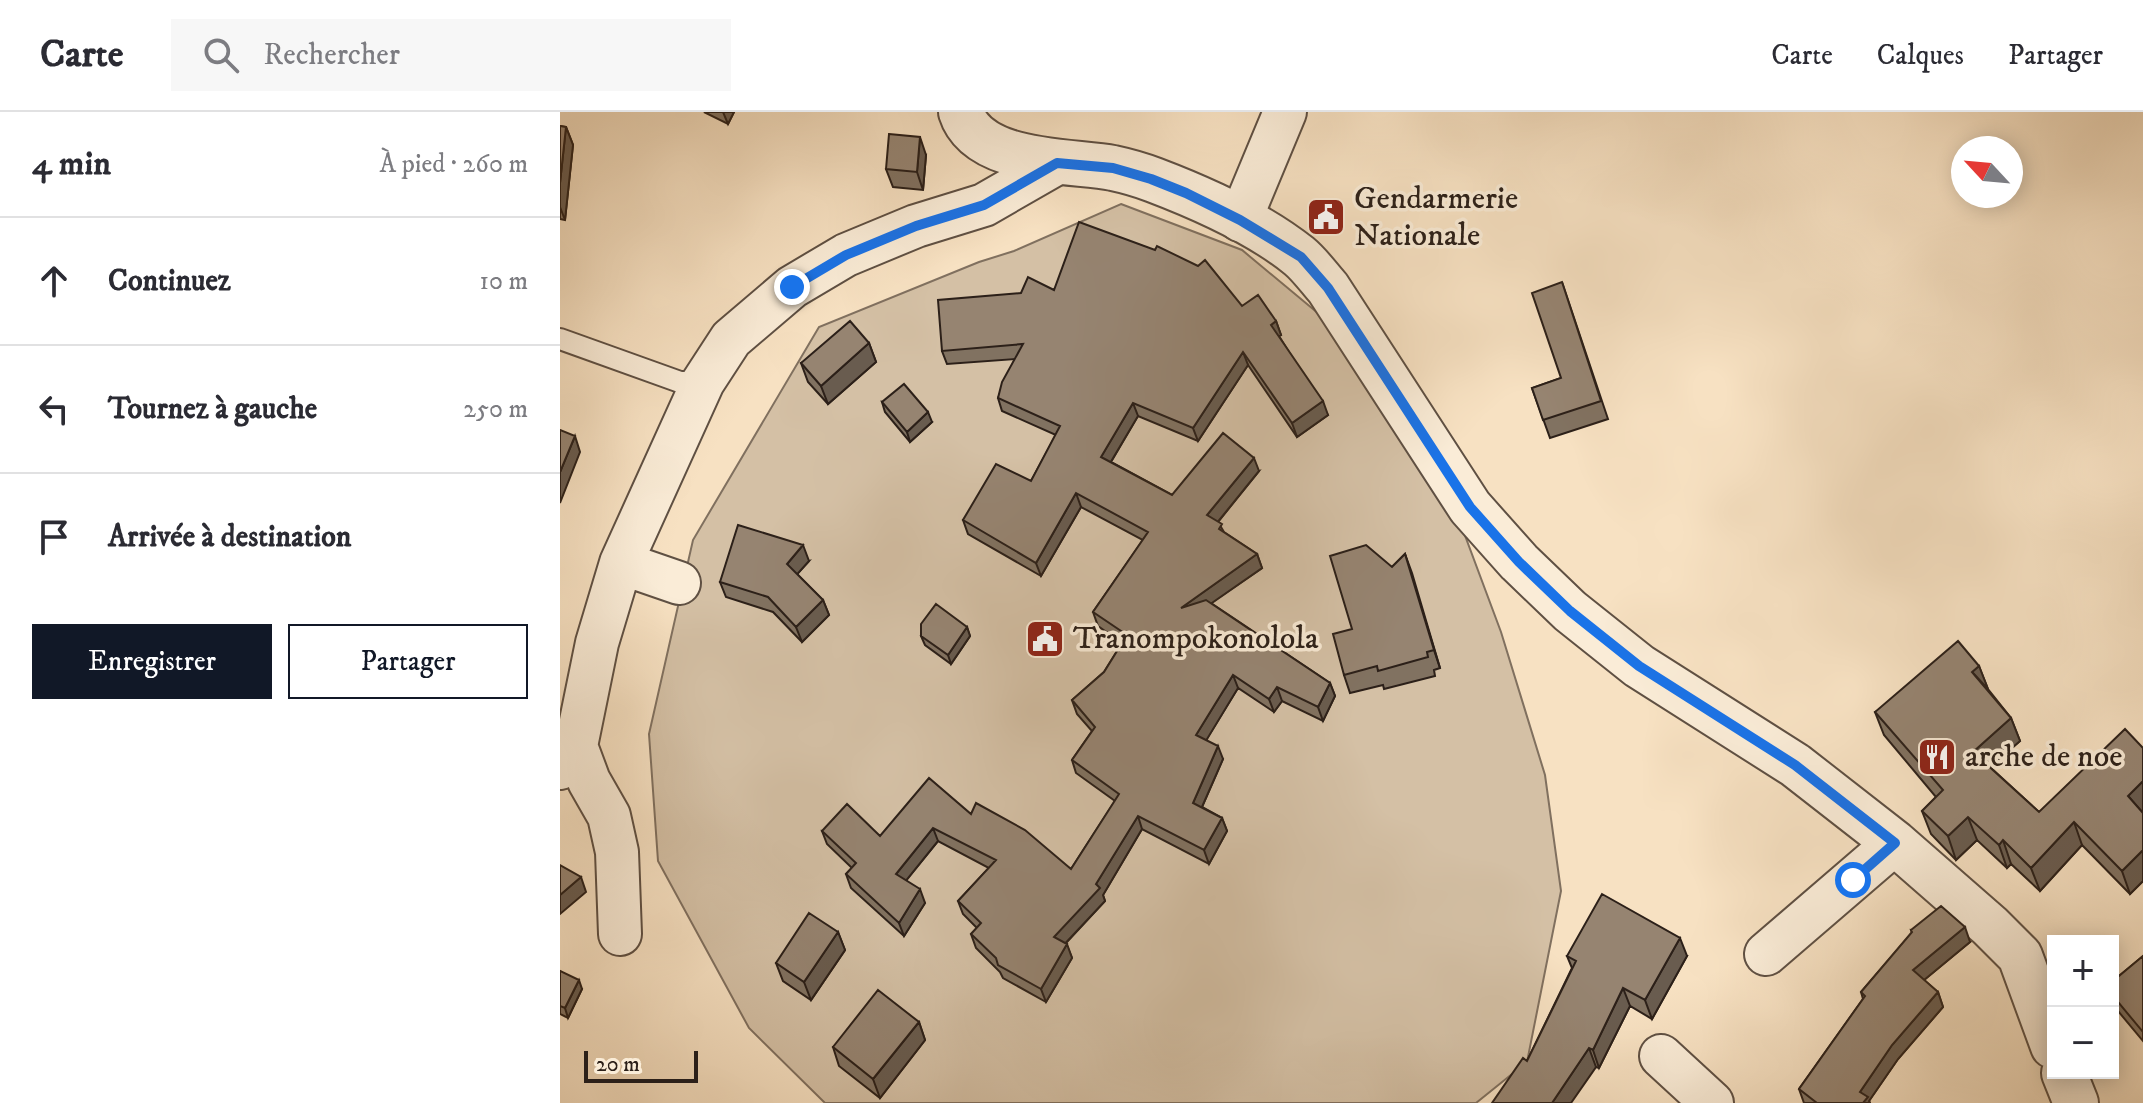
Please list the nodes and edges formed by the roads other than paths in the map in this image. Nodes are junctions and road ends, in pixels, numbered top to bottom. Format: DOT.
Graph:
graph roads {
  1 [pos="961,112"];
  2 [pos="1285,112"];
  3 [pos="1057,163"];
  4 [pos="1240,220"];
  5 [pos="560,339"];
  6 [pos="703,382"];
  7 [pos="621,563"];
  8 [pos="679,583"];
  9 [pos="568,757"];
  10 [pos="1895,843"];
  11 [pos="620,934"];
  12 [pos="1766,954"];
  13 [pos="2047,1030"];
  14 [pos="1661,1056"];
  15 [pos="2066,1079"];
  16 [pos="1712,1103"];
  17 [pos="2076,1103"];
  1 -- 3 [label="street"];
  2 -- 4 [label="street"];
  3 -- 4 [label="street"];
  3 -- 6 [label="street"];
  4 -- 10 [label="street"];
  5 -- 6 [label="lane"];
  6 -- 7 [label="street"];
  7 -- 8 [label="street"];
  7 -- 9 [label="street"];
  9 -- 11 [label="street"];
  10 -- 12 [label="street"];
  10 -- 13 [label="street"];
  14 -- 16 [label="street"];
  15 -- 17 [label="street"];
}
